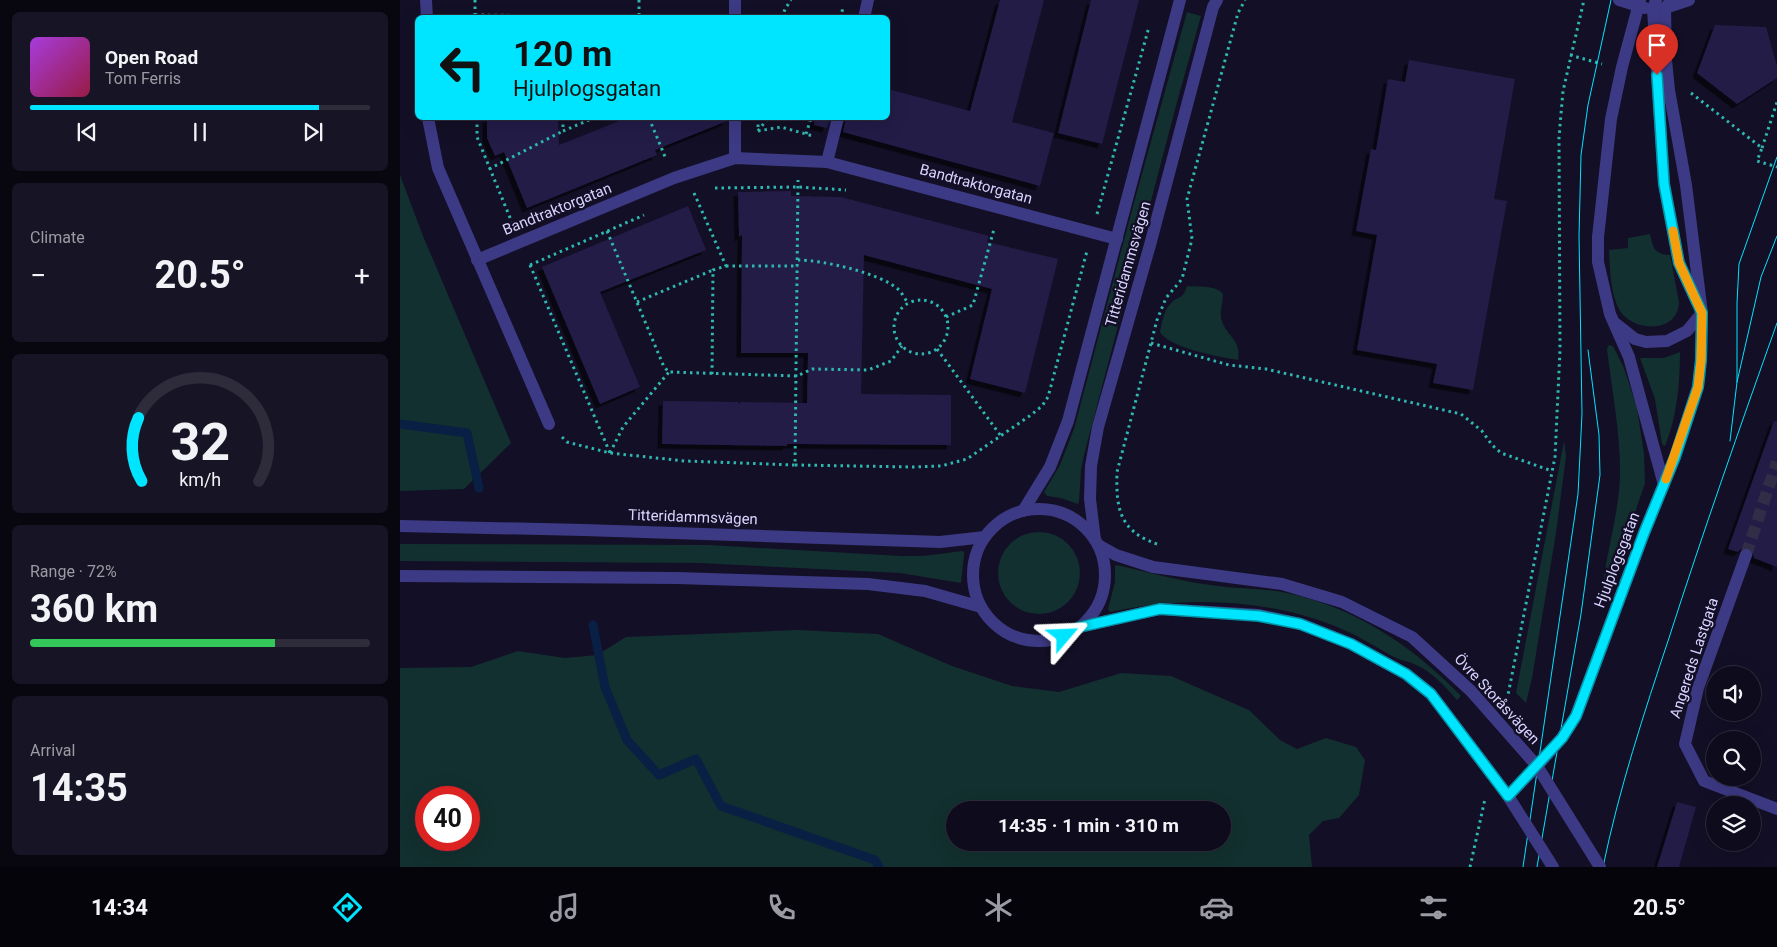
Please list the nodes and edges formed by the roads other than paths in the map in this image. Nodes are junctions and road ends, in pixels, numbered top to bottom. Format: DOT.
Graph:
graph roads {
  1 [pos="426,0"];
  2 [pos="735,0"];
  3 [pos="868,0"];
  4 [pos="1180,0"];
  5 [pos="1217,0"];
  6 [pos="1619,0"];
  7 [pos="1689,0"];
  8 [pos="1638,3"];
  9 [pos="1661,4"];
  10 [pos="427,15"];
  11 [pos="735,15"];
  12 [pos="865,15"];
  13 [pos="428,120"];
  14 [pos="735,120"];
  15 [pos="837,120"];
  16 [pos="735,158"];
  17 [pos="827,162"];
  18 [pos="1117,239"];
  19 [pos="477,260"];
  20 [pos="1702,313"];
  21 [pos="1613,321"];
  22 [pos="549,424"];
  23 [pos="1664,485"];
  24 [pos="1023,511"];
  25 [pos="400,526"];
  26 [pos="985,537"];
  27 [pos="1096,542"];
  28 [pos="1746,555"];
  29 [pos="400,576"];
  30 [pos="981,607"];
  31 [pos="1080,627"];
  32 [pos="1537,766"];
  33 [pos="1508,796"];
  34 [pos="1777,809"];
  35 [pos="1553,867"];
  36 [pos="1600,867"];
  1 -- 10 [label="street"];
  2 -- 11 [label="street"];
  3 -- 12 [label="street"];
  4 -- 18 [label="street, Titteridammsvägen"];
  5 -- 27 [label="street, Titteridammsvägen"];
  6 -- 8 [label="street"];
  7 -- 9 [label="street"];
  8 -- 9 [label="street"];
  8 -- 21 [label="street"];
  9 -- 20 [label="street, Hjulplogsgatan"];
  9 -- 20 [label="street"];
  13 -- 19 [label="street"];
  14 -- 16 [label="street"];
  15 -- 17 [label="street"];
  16 -- 17 [label="street, Bandtraktorgatan"];
  16 -- 19 [label="street, Bandtraktorgatan"];
  17 -- 18 [label="street, Bandtraktorgatan"];
  18 -- 24 [label="street, Titteridammsvägen"];
  19 -- 22 [label="street"];
  20 -- 21 [label="street"];
  20 -- 23 [label="street, Hjulplogsgatan"];
  21 -- 23 [label="street"];
  23 -- 32 [label="street, Hjulplogsgatan, bridge"];
  24 -- 26 [label="street"];
  24 -- 27 [label="street"];
  25 -- 26 [label="street, Titteridammsvägen"];
  26 -- 30 [label="street"];
  27 -- 31 [label="street"];
  27 -- 32 [label="street, Övre Storåsvägen, bridge"];
  28 -- 34 [label="street, Angereds Lastgata"];
  29 -- 30 [label="street"];
  30 -- 31 [label="street"];
  31 -- 33 [label="street, bridge"];
  32 -- 33 [label="street, Hjulplogsgatan"];
  32 -- 36 [label="street, Övre Storåsvägen, bridge"];
  33 -- 35 [label="street, bridge"];
}
